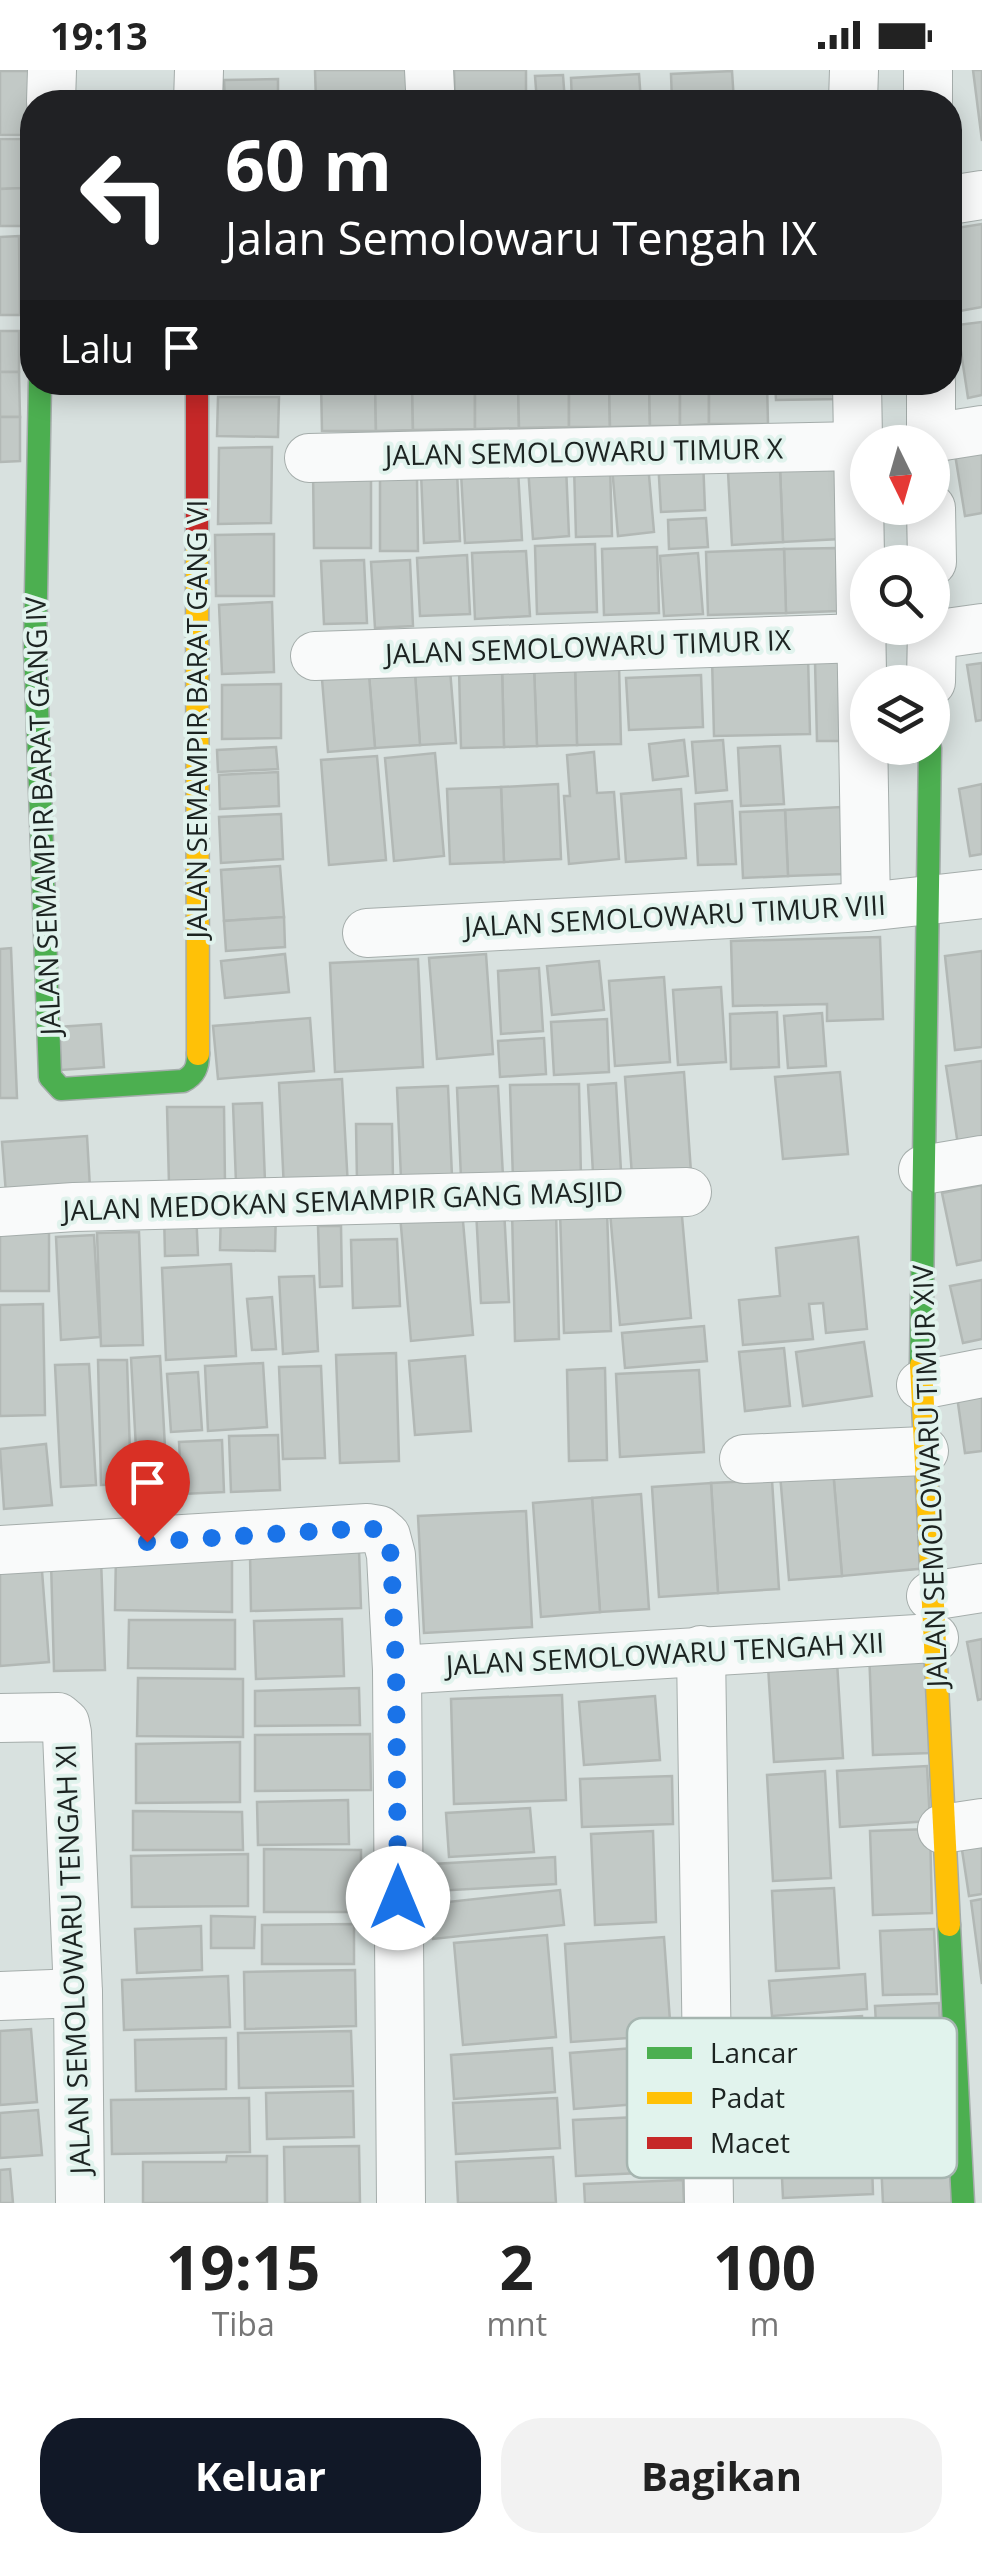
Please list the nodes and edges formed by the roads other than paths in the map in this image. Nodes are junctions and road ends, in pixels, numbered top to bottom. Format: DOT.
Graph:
graph roads {
  1 [pos="40,395"];
  2 [pos="197,395"];
  3 [pos="857,395"];
  4 [pos="930,395"];
  5 [pos="858,425"];
  6 [pos="931,425"];
  7 [pos="982,430"];
  8 [pos="950,436"];
  9 [pos="850,446"];
  10 [pos="310,458"];
  11 [pos="982,628"];
  12 [pos="950,630"];
  13 [pos="850,638"];
  14 [pos="862,645"];
  15 [pos="315,656"];
  16 [pos="930,765"];
  17 [pos="982,894"];
  18 [pos="926,901"];
  19 [pos="866,907"];
  20 [pos="367,933"];
  21 [pos="198,1055"];
  22 [pos="982,1160"];
  23 [pos="923,1170"];
  24 [pos="687,1192"];
  25 [pos="0,1212"];
  26 [pos="982,1373"];
  27 [pos="921,1385"];
  28 [pos="924,1451"];
  29 [pos="744,1460"];
  30 [pos="0,1550"];
  31 [pos="982,1588"];
  32 [pos="933,1617"];
  33 [pos="701,1650"];
  34 [pos="396,1670"];
  35 [pos="0,1718"];
  36 [pos="962,1826"];
  37 [pos="78,1993"];
  38 [pos="0,1996"];
  39 [pos="707,2018"];
  40 [pos="967,2026"];
  41 [pos="710,2178"];
  42 [pos="80,2203"];
  43 [pos="401,2203"];
  44 [pos="710,2203"];
  45 [pos="963,2203"];
  1 -- 21 [label="street, JALAN SEMAMPIR BARAT GANG IV"];
  2 -- 21 [label="street, JALAN SEMAMPIR BARAT GANG VI"];
  3 -- 5 [label="street"];
  4 -- 6 [label="street"];
  7 -- 8 [label="street"];
  9 -- 10 [label="street, JALAN SEMOLOWARU TIMUR X"];
  11 -- 12 [label="street"];
  13 -- 15 [label="street, JALAN SEMOLOWARU TIMUR IX"];
  14 -- 19 [label="street"];
  16 -- 18 [label="street, JALAN SEMOLOWARU TIMUR XIV"];
  17 -- 18 [label="street, JALAN SEMOLOWARU TIMUR VIII"];
  18 -- 19 [label="street, JALAN SEMOLOWARU TIMUR VIII"];
  18 -- 23 [label="street, JALAN SEMOLOWARU TIMUR XIV"];
  19 -- 20 [label="street, JALAN SEMOLOWARU TIMUR VIII"];
  22 -- 23 [label="street"];
  23 -- 27 [label="street, JALAN SEMOLOWARU TIMUR XIV"];
  24 -- 25 [label="street, JALAN MEDOKAN SEMAMPIR GANG MASJID"];
  26 -- 27 [label="street"];
  27 -- 28 [label="street, JALAN SEMOLOWARU TIMUR XIV"];
  28 -- 29 [label="street"];
  28 -- 32 [label="street, JALAN SEMOLOWARU TIMUR XIV"];
  30 -- 34 [label="street"];
  31 -- 32 [label="street, JALAN SEMOLOWARU TENGAH XII"];
  32 -- 33 [label="street, JALAN SEMOLOWARU TENGAH XII"];
  32 -- 36 [label="street, JALAN SEMOLOWARU TIMUR XIV"];
  33 -- 34 [label="street, JALAN SEMOLOWARU TENGAH XII"];
  33 -- 39 [label="street"];
  34 -- 43 [label="street"];
  35 -- 37 [label="street, JALAN SEMOLOWARU TENGAH XI"];
  36 -- 40 [label="street, JALAN SEMOLOWARU TIMUR XIV"];
  37 -- 38 [label="street"];
  37 -- 42 [label="street, JALAN SEMOLOWARU TENGAH XI"];
  40 -- 45 [label="street, JALAN SEMOLOWARU TIMUR XIV"];
  41 -- 44 [label="street"];
}
